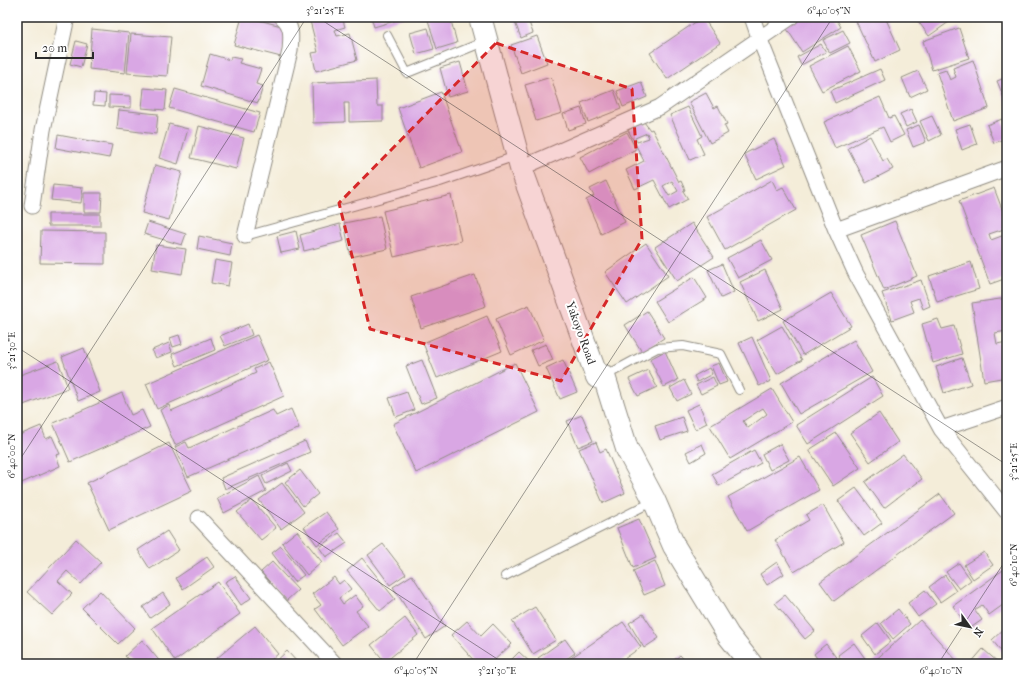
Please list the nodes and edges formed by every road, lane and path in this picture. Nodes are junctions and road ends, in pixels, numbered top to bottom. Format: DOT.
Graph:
graph roads {
  1 [pos="67,17"];
  2 [pos="282,17"];
  3 [pos="480,17"];
  4 [pos="752,17"];
  5 [pos="791,17"];
  6 [pos="387,35"];
  7 [pos="760,40"];
  8 [pos="487,41"];
  9 [pos="520,161"];
  10 [pos="1007,168"];
  11 [pos="32,206"];
  12 [pos="836,230"];
  13 [pos="245,236"];
  14 [pos="604,376"];
  15 [pos="739,390"];
  16 [pos="1007,407"];
  17 [pos="941,429"];
  18 [pos="654,500"];
  19 [pos="1007,512"];
  20 [pos="199,518"];
  21 [pos="505,576"];
  22 [pos="335,664"];
  23 [pos="751,664"];
  1 -- 11 [label="street"];
  2 -- 13 [label="street"];
  3 -- 8 [label="main road, Yakoyo Road"];
  4 -- 7 [label="street"];
  5 -- 7 [label="street"];
  6 -- 8 [label="lane"];
  7 -- 9 [label="street"];
  7 -- 12 [label="street"];
  8 -- 9 [label="main road, Yakoyo Road"];
  9 -- 13 [label="lane"];
  9 -- 14 [label="main road, Yakoyo Road"];
  10 -- 12 [label="street"];
  12 -- 17 [label="street"];
  14 -- 15 [label="lane"];
  14 -- 18 [label="main road, Yakoyo Road"];
  16 -- 17 [label="street"];
  17 -- 19 [label="street"];
  18 -- 21 [label="lane"];
  18 -- 23 [label="main road, Yakoyo Road"];
  20 -- 22 [label="street"];
}
